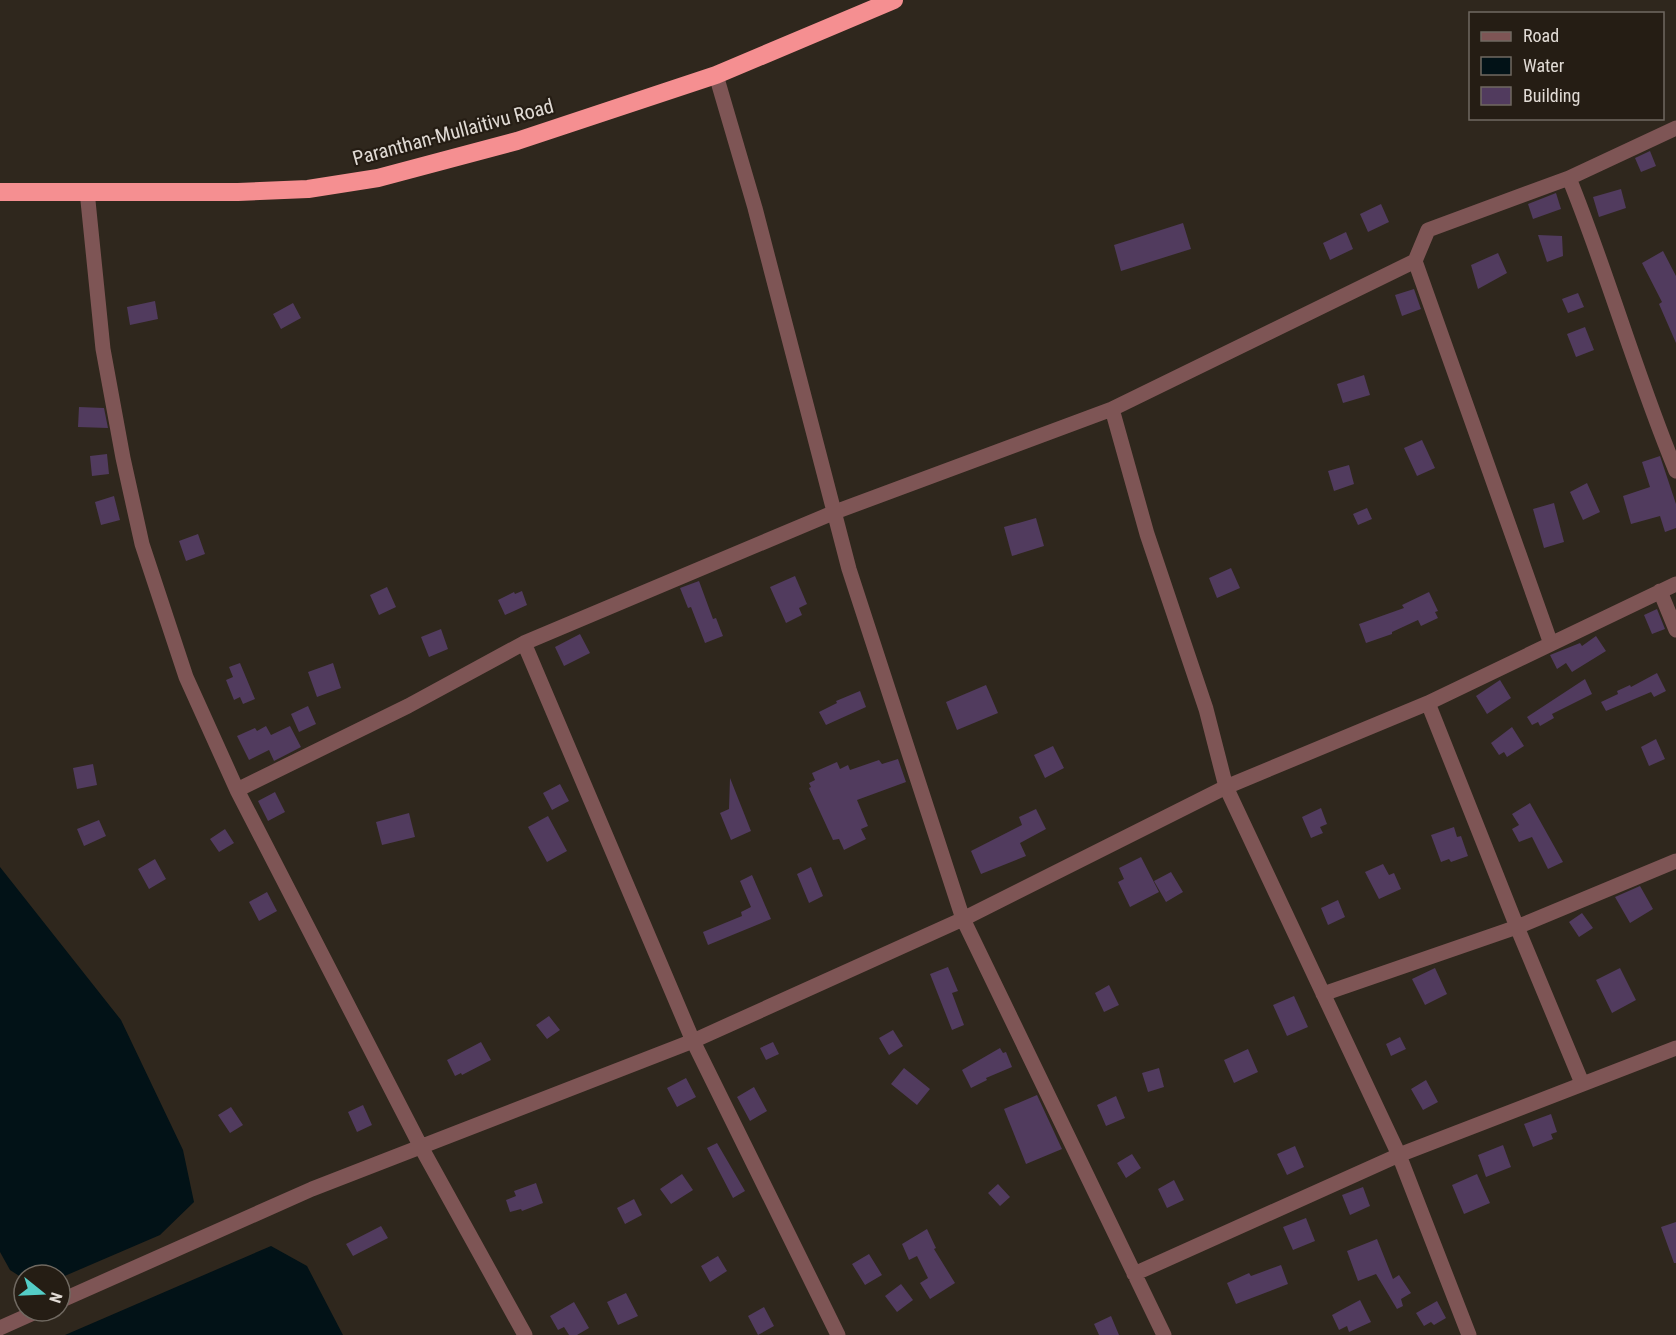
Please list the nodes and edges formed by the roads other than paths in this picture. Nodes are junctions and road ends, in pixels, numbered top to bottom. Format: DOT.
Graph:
graph roads {
  1 [pos="894,0"];
  2 [pos="716,75"];
  3 [pos="1676,128"];
  4 [pos="1569,178"];
  5 [pos="87,191"];
  6 [pos="0,192"];
  7 [pos="1415,261"];
  8 [pos="1112,409"];
  9 [pos="1676,471"];
  10 [pos="835,512"];
  11 [pos="1676,584"];
  12 [pos="1660,591"];
  13 [pos="1676,630"];
  14 [pos="524,643"];
  15 [pos="1551,644"];
  16 [pos="1428,704"];
  17 [pos="1226,787"];
  18 [pos="237,790"];
  19 [pos="1676,861"];
  20 [pos="963,920"];
  21 [pos="1517,927"];
  22 [pos="1323,994"];
  23 [pos="693,1041"];
  24 [pos="1676,1048"];
  25 [pos="1582,1083"];
  26 [pos="422,1147"];
  27 [pos="1398,1155"];
  28 [pos="1134,1274"];
  29 [pos="72,1296"];
  30 [pos="525,1335"];
  31 [pos="838,1335"];
  32 [pos="1164,1335"];
  33 [pos="1469,1335"];
  1 -- 2 [label="highway, Paranthan-Mullaitivu Road"];
  2 -- 5 [label="highway, Paranthan-Mullaitivu Road"];
  2 -- 10 [label="street"];
  3 -- 4 [label="street"];
  4 -- 7 [label="street"];
  4 -- 9 [label="street"];
  5 -- 6 [label="highway, Paranthan-Mullaitivu Road"];
  5 -- 18 [label="street"];
  7 -- 8 [label="street"];
  7 -- 15 [label="street"];
  8 -- 10 [label="street"];
  8 -- 17 [label="street"];
  10 -- 14 [label="street"];
  10 -- 20 [label="street"];
  11 -- 12 [label="street"];
  12 -- 13 [label="street"];
  12 -- 15 [label="street"];
  14 -- 18 [label="street"];
  14 -- 23 [label="street"];
  15 -- 16 [label="street"];
  16 -- 17 [label="street"];
  16 -- 21 [label="street"];
  17 -- 20 [label="street"];
  17 -- 22 [label="street"];
  18 -- 26 [label="street"];
  19 -- 21 [label="street"];
  20 -- 23 [label="street"];
  20 -- 28 [label="street"];
  21 -- 22 [label="street"];
  21 -- 25 [label="street"];
  22 -- 27 [label="street"];
  23 -- 26 [label="street"];
  23 -- 31 [label="street"];
  24 -- 25 [label="street"];
  25 -- 27 [label="street"];
  26 -- 29 [label="street"];
  26 -- 30 [label="street"];
  27 -- 28 [label="street"];
  27 -- 33 [label="street"];
  28 -- 32 [label="street"];
}
